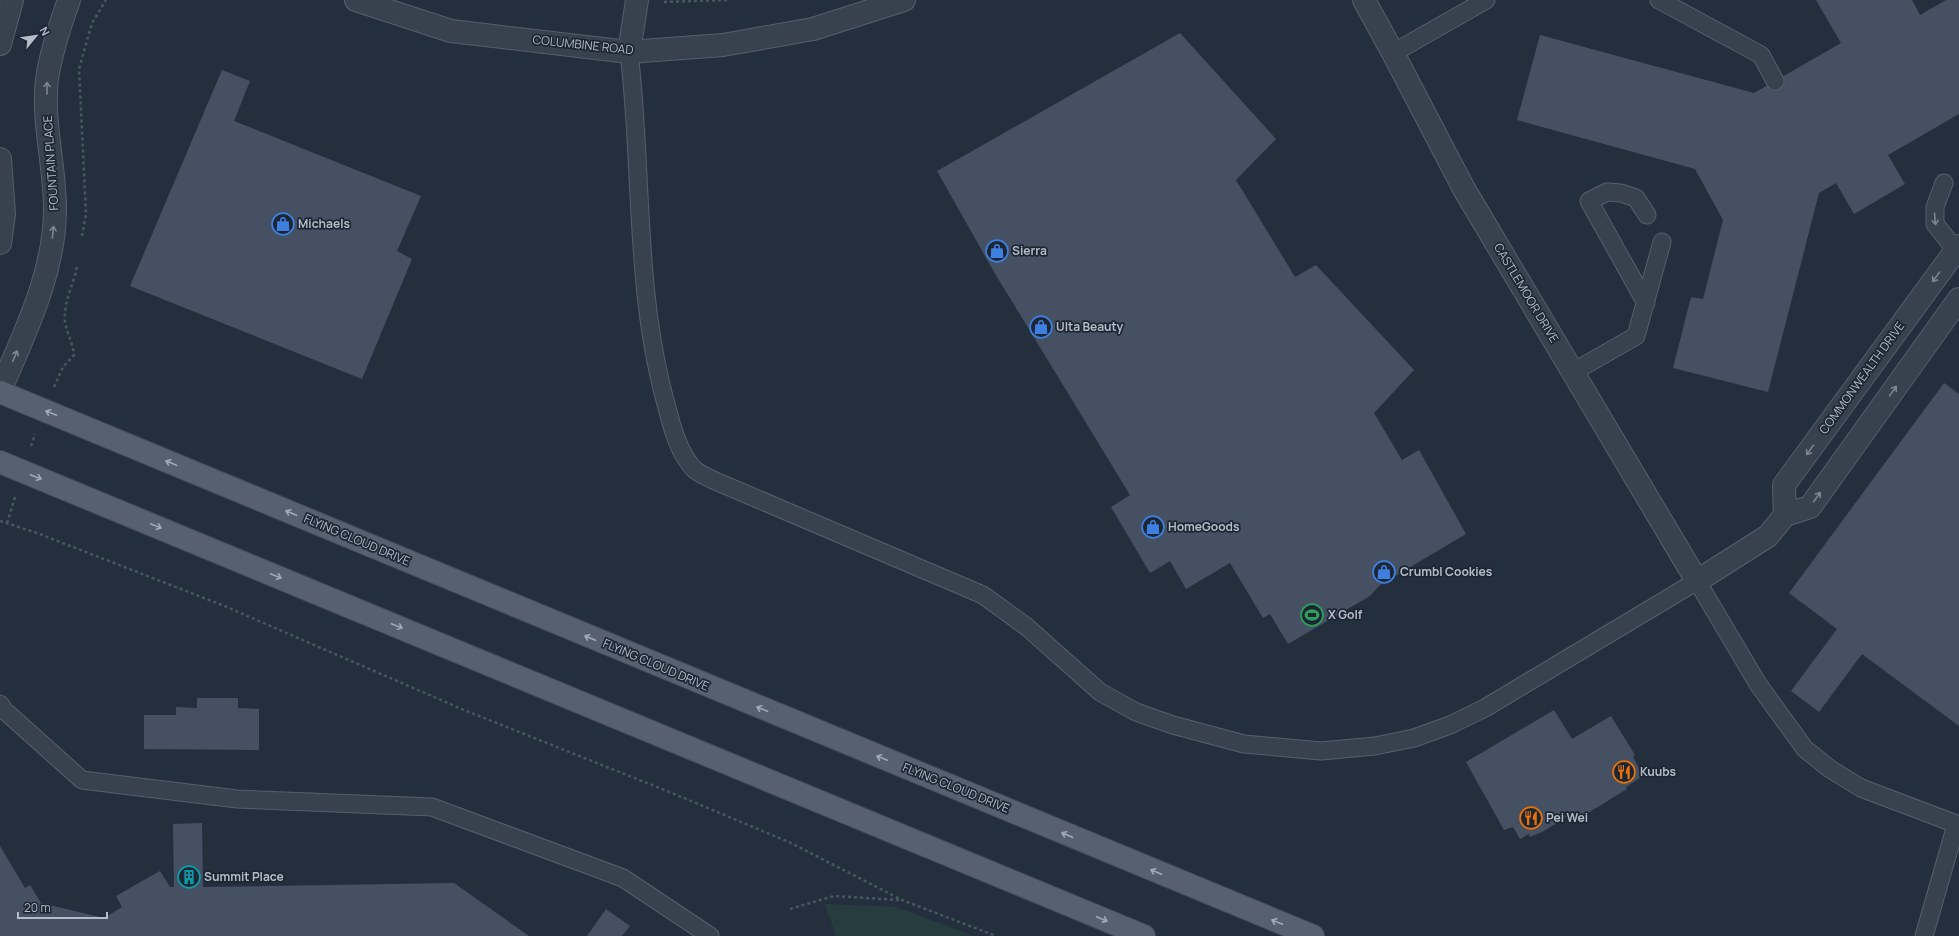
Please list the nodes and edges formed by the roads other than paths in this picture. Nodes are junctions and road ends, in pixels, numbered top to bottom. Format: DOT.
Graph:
graph roads {
  1 [pos="12,0"];
  2 [pos="69,0"];
  3 [pos="356,0"];
  4 [pos="904,0"];
  5 [pos="1364,0"];
  6 [pos="1486,0"];
  7 [pos="1659,0"];
  8 [pos="647,1"];
  9 [pos="0,44"];
  10 [pos="629,52"];
  11 [pos="1394,53"];
  12 [pos="1775,81"];
  13 [pos="0,159"];
  14 [pos="1944,183"];
  15 [pos="1647,215"];
  16 [pos="1662,242"];
  17 [pos="0,243"];
  18 [pos="1958,250"];
  19 [pos="1959,299"];
  20 [pos="1646,303"];
  21 [pos="1573,372"];
  22 [pos="0,392"];
  23 [pos="0,462"];
  24 [pos="1785,515"];
  25 [pos="1697,581"];
  26 [pos="0,704"];
  27 [pos="1957,825"];
  28 [pos="710,936"];
  29 [pos="1144,936"];
  30 [pos="1313,936"];
  31 [pos="1924,936"];
  1 -- 9 [label="street"];
  22 -- 2 [label="street, FOUNTAIN PLACE, one-way"];
  3 -- 10 [label="street, COLUMBINE ROAD"];
  4 -- 10 [label="street, COLUMBINE ROAD"];
  5 -- 11 [label="street, CASTLEMOOR DRIVE"];
  6 -- 11 [label="lane"];
  7 -- 12 [label="lane"];
  8 -- 10 [label="street"];
  10 -- 25 [label="lane"];
  11 -- 21 [label="street, CASTLEMOOR DRIVE"];
  13 -- 17 [label="street"];
  14 -- 18 [label="lane, one-way"];
  15 -- 20 [label="lane"];
  16 -- 20 [label="lane"];
  18 -- 24 [label="street, COMMONWEALTH DRIVE, one-way"];
  24 -- 19 [label="street, one-way"];
  20 -- 21 [label="lane"];
  21 -- 25 [label="street, CASTLEMOOR DRIVE"];
  30 -- 22 [label="main road, FLYING CLOUD DRIVE, one-way"];
  23 -- 29 [label="main road, one-way"];
  24 -- 25 [label="street"];
  25 -- 27 [label="lane"];
  26 -- 28 [label="lane"];
  27 -- 31 [label="lane"];
}
